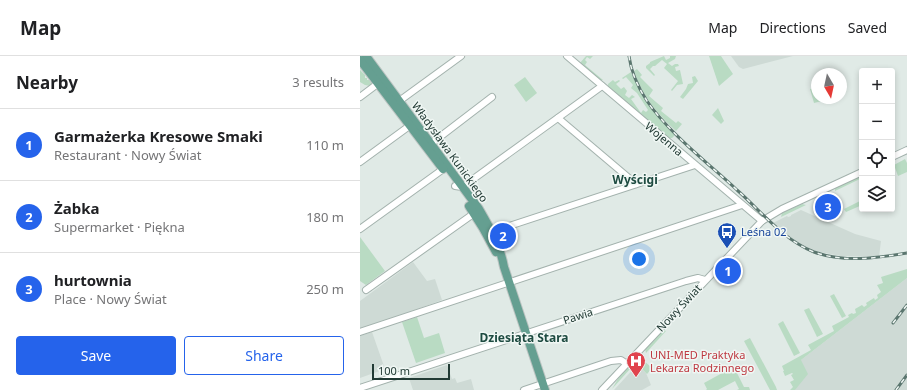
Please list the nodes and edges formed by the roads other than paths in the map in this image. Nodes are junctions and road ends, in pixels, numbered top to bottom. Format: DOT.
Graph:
graph roads {
  1 [pos="461,56"];
  2 [pos="567,56"];
  3 [pos="365,57"];
  4 [pos="381,81"];
  5 [pos="602,86"];
  6 [pos="360,96"];
  7 [pos="492,98"];
  8 [pos="398,105"];
  9 [pos="558,118"];
  10 [pos="412,125"];
  11 [pos="428,146"];
  12 [pos="907,150"];
  13 [pos="895,156"];
  14 [pos="360,162"];
  15 [pos="695,165"];
  16 [pos="445,168"];
  17 [pos="859,173"];
  18 [pos="636,184"];
  19 [pos="459,187"];
  20 [pos="742,205"];
  21 [pos="476,211"];
  22 [pos="762,221"];
  23 [pos="360,229"];
  24 [pos="491,236"];
  25 [pos="705,280"];
  26 [pos="509,282"];
  27 [pos="366,290"];
  28 [pos="360,332"];
  29 [pos="527,333"];
  30 [pos="627,364"];
  31 [pos="380,382"];
  32 [pos="544,387"];
  33 [pos="360,388"];
  34 [pos="373,390"];
  35 [pos="524,390"];
  36 [pos="602,390"];
  1 -- 8 [label="street"];
  2 -- 5 [label="street, Wojenna"];
  3 -- 4 [label="main road, Władysława Kunickiego"];
  4 -- 6 [label="street"];
  4 -- 8 [label="main road, Władysława Kunickiego"];
  5 -- 9 [label="street"];
  5 -- 15 [label="street, Wojenna"];
  7 -- 11 [label="street"];
  8 -- 10 [label="main road, Władysława Kunickiego"];
  9 -- 18 [label="street"];
  9 -- 19 [label="street"];
  10 -- 11 [label="main road, Władysława Kunickiego"];
  10 -- 14 [label="street"];
  11 -- 16 [label="main road, Władysława Kunickiego"];
  12 -- 13 [label="street"];
  15 -- 18 [label="street"];
  15 -- 20 [label="street, Wojenna"];
  16 -- 19 [label="main road, Władysława Kunickiego"];
  16 -- 23 [label="street"];
  17 -- 22 [label="street, Nowy Świat"];
  18 -- 24 [label="street"];
  19 -- 21 [label="main road, Władysława Kunickiego"];
  20 -- 22 [label="street, Wojenna"];
  20 -- 26 [label="street"];
  21 -- 24 [label="main road, Władysława Kunickiego"];
  21 -- 27 [label="street"];
  22 -- 25 [label="street, Nowy Świat"];
  24 -- 26 [label="main road, Władysława Kunickiego"];
  25 -- 29 [label="street, Pawia"];
  25 -- 30 [label="street, Nowy Świat"];
  26 -- 28 [label="street"];
  26 -- 29 [label="main road, Władysława Kunickiego"];
  29 -- 31 [label="street, Pawia"];
  29 -- 32 [label="main road, Władysława Kunickiego"];
  30 -- 32 [label="street"];
  30 -- 36 [label="street, Nowy Świat"];
  31 -- 33 [label="street, Pawia"];
  31 -- 34 [label="street"];
  32 -- 35 [label="street"];
}
